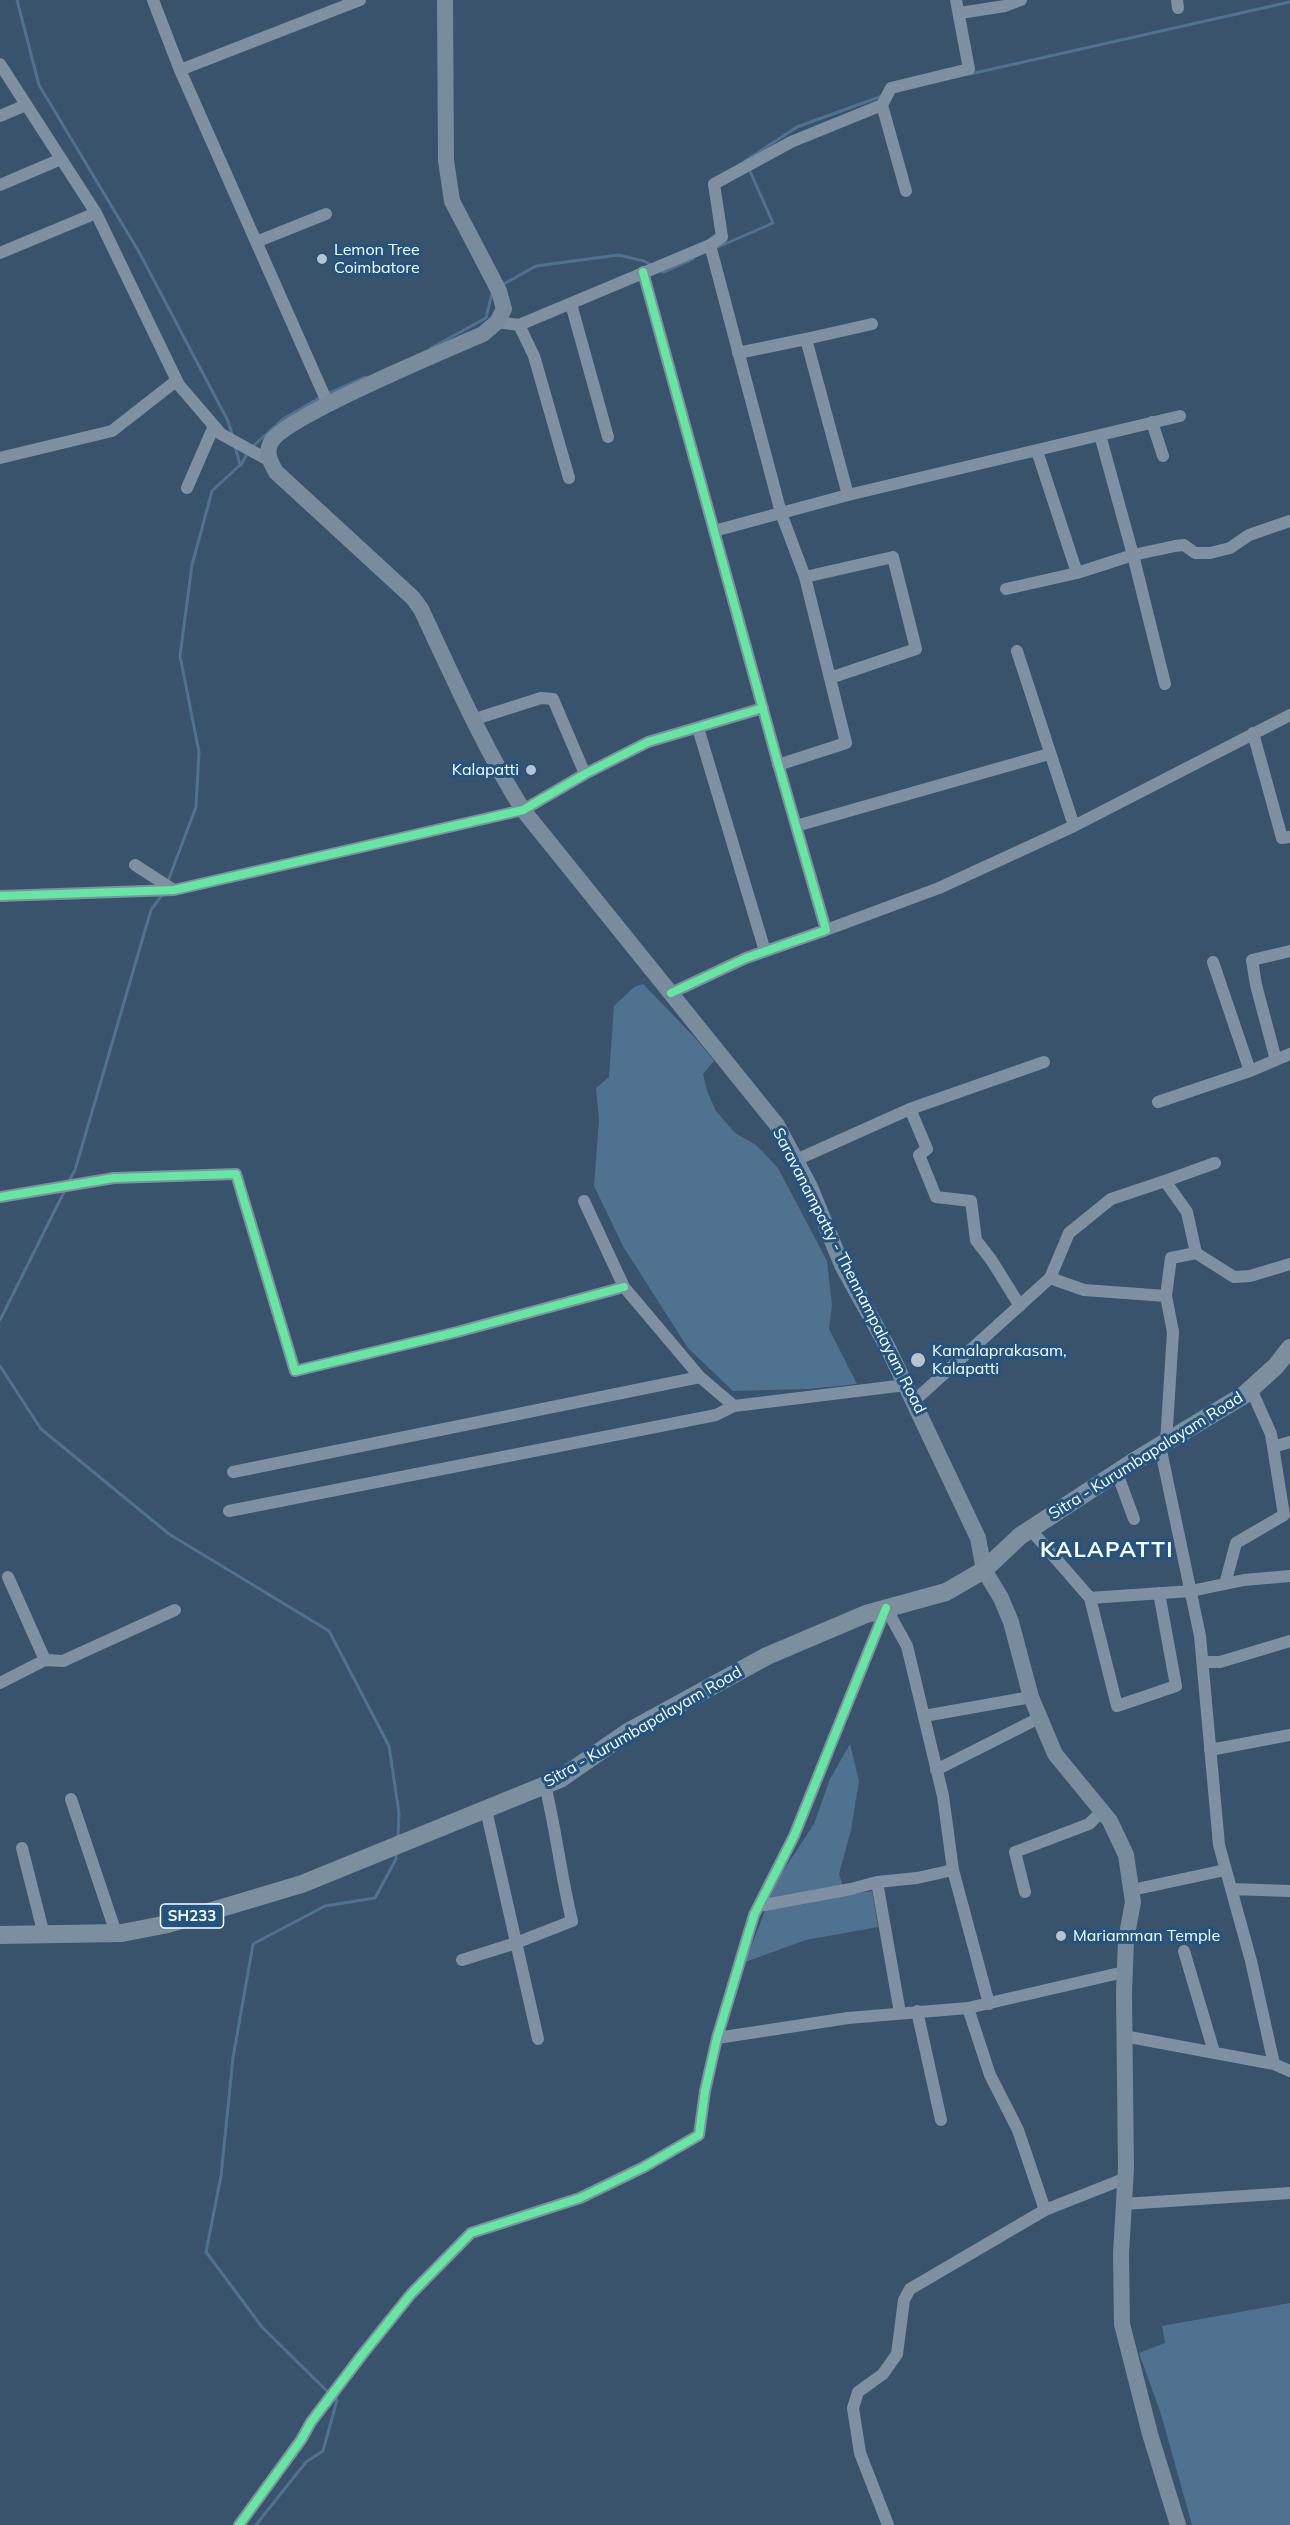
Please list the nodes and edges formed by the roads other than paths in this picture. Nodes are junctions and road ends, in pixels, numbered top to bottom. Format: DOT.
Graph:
graph roads {
  1 [pos="153,0"];
  2 [pos="360,0"];
  3 [pos="445,0"];
  4 [pos="956,0"];
  5 [pos="1021,0"];
  6 [pos="960,13"];
  7 [pos="0,64"];
  8 [pos="180,70"];
  9 [pos="886,98"];
  10 [pos="26,105"];
  11 [pos="0,116"];
  12 [pos="61,159"];
  13 [pos="0,184"];
  14 [pos="906,191"];
  15 [pos="96,213"];
  16 [pos="326,214"];
  17 [pos="256,242"];
  18 [pos="711,248"];
  19 [pos="0,253"];
  20 [pos="651,269"];
  21 [pos="572,304"];
  22 [pos="497,322"];
  23 [pos="872,324"];
  24 [pos="519,325"];
  25 [pos="806,339"];
  26 [pos="738,353"];
  27 [pos="176,381"];
  28 [pos="325,398"];
  29 [pos="1180,416"];
  30 [pos="1152,422"];
  31 [pos="218,430"];
  32 [pos="1100,435"];
  33 [pos="608,436"];
  34 [pos="1037,451"];
  35 [pos="1163,456"];
  36 [pos="0,458"];
  37 [pos="264,458"];
  38 [pos="568,478"];
  39 [pos="187,488"];
  40 [pos="848,495"];
  41 [pos="781,513"];
  42 [pos="1290,521"];
  43 [pos="714,531"];
  44 [pos="1133,555"];
  45 [pos="1077,573"];
  46 [pos="805,577"];
  47 [pos="1005,589"];
  48 [pos="1017,651"];
  49 [pos="830,678"];
  50 [pos="1165,684"];
  51 [pos="763,708"];
  52 [pos="1290,715"];
  53 [pos="472,720"];
  54 [pos="698,728"];
  55 [pos="1253,733"];
  56 [pos="1049,754"];
  57 [pos="778,765"];
  58 [pos="585,774"];
  59 [pos="523,810"];
  60 [pos="796,826"];
  61 [pos="1074,826"];
  62 [pos="1290,837"];
  63 [pos="135,865"];
  64 [pos="173,889"];
  65 [pos="0,896"];
  66 [pos="826,930"];
  67 [pos="765,951"];
  68 [pos="1290,951"];
  69 [pos="1213,962"];
  70 [pos="671,993"];
  71 [pos="1290,1054"];
  72 [pos="1276,1060"];
  73 [pos="1044,1062"];
  74 [pos="1250,1071"];
  75 [pos="1158,1101"];
  76 [pos="910,1109"];
  77 [pos="796,1161"];
  78 [pos="1215,1163"];
  79 [pos="1165,1181"];
  80 [pos="0,1197"];
  81 [pos="584,1201"];
  82 [pos="1196,1253"];
  83 [pos="1290,1264"];
  84 [pos="1050,1278"];
  85 [pos="624,1287"];
  86 [pos="1166,1296"];
  87 [pos="1020,1306"];
  88 [pos="1290,1348"];
  89 [pos="700,1377"];
  90 [pos="906,1385"];
  91 [pos="1251,1389"];
  92 [pos="914,1401"];
  93 [pos="734,1406"];
  94 [pos="1290,1442"];
  95 [pos="1163,1444"];
  96 [pos="1273,1447"];
  97 [pos="232,1472"];
  98 [pos="1117,1473"];
  99 [pos="229,1511"];
  100 [pos="1134,1519"];
  101 [pos="1030,1529"];
  102 [pos="984,1570"];
  103 [pos="1290,1576"];
  104 [pos="8,1577"];
  105 [pos="1225,1584"];
  106 [pos="1191,1590"];
  107 [pos="1159,1593"];
  108 [pos="1090,1598"];
  109 [pos="886,1608"];
  110 [pos="175,1610"];
  111 [pos="1290,1641"];
  112 [pos="45,1660"];
  113 [pos="1203,1662"];
  114 [pos="0,1683"];
  115 [pos="1030,1697"];
  116 [pos="924,1716"];
  117 [pos="1039,1718"];
  118 [pos="1290,1735"];
  119 [pos="1210,1750"];
  120 [pos="936,1770"];
  121 [pos="545,1785"];
  122 [pos="71,1799"];
  123 [pos="486,1810"];
  124 [pos="1102,1811"];
  125 [pos="22,1848"];
  126 [pos="953,1870"];
  127 [pos="1226,1870"];
  128 [pos="877,1882"];
  129 [pos="1231,1889"];
  130 [pos="1132,1890"];
  131 [pos="1290,1891"];
  132 [pos="1025,1892"];
  133 [pos="759,1906"];
  134 [pos="116,1933"];
  135 [pos="0,1935"];
  136 [pos="44,1935"];
  137 [pos="516,1943"];
  138 [pos="1184,1951"];
  139 [pos="462,1960"];
  140 [pos="1124,1972"];
  141 [pos="989,2004"];
  142 [pos="968,2008"];
  143 [pos="917,2011"];
  144 [pos="900,2013"];
  145 [pos="1124,2036"];
  146 [pos="717,2038"];
  147 [pos="538,2039"];
  148 [pos="1214,2052"];
  149 [pos="1274,2064"];
  150 [pos="1290,2071"];
  151 [pos="941,2120"];
  152 [pos="1126,2178"];
  153 [pos="1290,2193"];
  154 [pos="1124,2204"];
  155 [pos="1045,2210"];
  156 [pos="239,2525"];
  157 [pos="888,2525"];
  158 [pos="1178,2525"];
  1 -- 8 [label="street"];
  2 -- 8 [label="street"];
  3 -- 22 [label="main road"];
  4 -- 6 [label="street"];
  5 -- 6 [label="street"];
  6 -- 9 [label="street"];
  7 -- 10 [label="street"];
  8 -- 17 [label="street"];
  9 -- 14 [label="street"];
  9 -- 18 [label="street"];
  10 -- 11 [label="street"];
  10 -- 12 [label="street"];
  12 -- 13 [label="street"];
  12 -- 15 [label="street"];
  15 -- 19 [label="street"];
  15 -- 27 [label="street"];
  16 -- 17 [label="street"];
  17 -- 28 [label="street"];
  18 -- 20 [label="street"];
  18 -- 26 [label="street"];
  20 -- 21 [label="street"];
  20 -- 43 [label="street"];
  21 -- 24 [label="street"];
  21 -- 33 [label="street"];
  22 -- 24 [label="street"];
  22 -- 28 [label="main road"];
  23 -- 25 [label="street"];
  24 -- 38 [label="street"];
  25 -- 26 [label="street"];
  25 -- 40 [label="street"];
  26 -- 41 [label="street"];
  27 -- 31 [label="street"];
  27 -- 36 [label="street"];
  28 -- 37 [label="main road"];
  29 -- 30 [label="street"];
  30 -- 32 [label="street"];
  30 -- 35 [label="street"];
  31 -- 37 [label="street"];
  31 -- 39 [label="street"];
  32 -- 34 [label="street"];
  32 -- 44 [label="street"];
  34 -- 40 [label="street"];
  34 -- 45 [label="street"];
  37 -- 53 [label="main road, Saravanampatty - Thennampalayam Road"];
  40 -- 41 [label="street"];
  41 -- 43 [label="street"];
  41 -- 46 [label="street"];
  42 -- 44 [label="street"];
  43 -- 51 [label="street"];
  44 -- 45 [label="street"];
  44 -- 50 [label="street"];
  45 -- 47 [label="street"];
  46 -- 49 [label="street"];
  46 -- 49 [label="street"];
  48 -- 56 [label="street"];
  49 -- 57 [label="street"];
  51 -- 54 [label="street"];
  51 -- 57 [label="street"];
  52 -- 55 [label="street"];
  53 -- 58 [label="street"];
  53 -- 59 [label="main road, Saravanampatty - Thennampalayam Road"];
  54 -- 58 [label="street"];
  54 -- 67 [label="street"];
  55 -- 61 [label="street"];
  55 -- 62 [label="street"];
  56 -- 60 [label="street"];
  56 -- 61 [label="street"];
  57 -- 60 [label="street"];
  58 -- 59 [label="street"];
  59 -- 64 [label="street"];
  59 -- 70 [label="main road, Saravanampatty - Thennampalayam Road"];
  60 -- 66 [label="street"];
  61 -- 66 [label="street"];
  63 -- 64 [label="street"];
  64 -- 65 [label="street"];
  66 -- 67 [label="street"];
  67 -- 70 [label="street"];
  68 -- 72 [label="street"];
  69 -- 74 [label="street"];
  70 -- 77 [label="main road, Saravanampatty - Thennampalayam Road"];
  71 -- 72 [label="street"];
  72 -- 74 [label="street"];
  73 -- 76 [label="street"];
  74 -- 75 [label="street"];
  76 -- 77 [label="street"];
  76 -- 87 [label="street"];
  77 -- 90 [label="main road, Saravanampatty - Thennampalayam Road"];
  78 -- 79 [label="street"];
  79 -- 82 [label="street"];
  79 -- 84 [label="street"];
  80 -- 85 [label="street"];
  81 -- 85 [label="street"];
  82 -- 83 [label="street"];
  82 -- 86 [label="street"];
  84 -- 86 [label="street"];
  84 -- 87 [label="street"];
  85 -- 89 [label="street"];
  86 -- 95 [label="street"];
  87 -- 92 [label="street"];
  88 -- 91 [label="main road, Sitra - Kurumbapalayam Road / SH233"];
  89 -- 93 [label="street"];
  89 -- 97 [label="street"];
  90 -- 92 [label="main road, Saravanampatty - Thennampalayam Road"];
  90 -- 93 [label="street"];
  91 -- 95 [label="main road, Sitra - Kurumbapalayam Road / SH233"];
  91 -- 96 [label="street"];
  92 -- 102 [label="main road, Saravanampatty - Thennampalayam Road"];
  93 -- 99 [label="street"];
  94 -- 96 [label="street"];
  95 -- 98 [label="main road, Sitra - Kurumbapalayam Road / SH233"];
  95 -- 106 [label="street"];
  96 -- 105 [label="street"];
  98 -- 100 [label="street"];
  98 -- 101 [label="main road, Sitra - Kurumbapalayam Road / SH233"];
  101 -- 102 [label="main road, Sitra - Kurumbapalayam Road / SH233"];
  101 -- 108 [label="street"];
  102 -- 109 [label="main road, Sitra - Kurumbapalayam Road / SH233"];
  102 -- 115 [label="main road, Saravanampatty - Thennampalayam Road"];
  103 -- 105 [label="street"];
  104 -- 112 [label="street"];
  105 -- 106 [label="street"];
  106 -- 107 [label="street"];
  106 -- 113 [label="street"];
  107 -- 108 [label="street"];
  107 -- 108 [label="street"];
  109 -- 116 [label="street"];
  109 -- 121 [label="main road, Sitra - Kurumbapalayam Road / SH233"];
  109 -- 133 [label="street"];
  110 -- 112 [label="street"];
  111 -- 113 [label="street"];
  112 -- 114 [label="street"];
  113 -- 119 [label="street"];
  115 -- 116 [label="street"];
  115 -- 117 [label="main road, Saravanampatty - Thennampalayam Road"];
  116 -- 120 [label="street"];
  117 -- 120 [label="street"];
  117 -- 124 [label="main road, Saravanampatty - Thennampalayam Road"];
  118 -- 119 [label="street"];
  119 -- 127 [label="street"];
  120 -- 126 [label="street"];
  121 -- 123 [label="main road, Sitra - Kurumbapalayam Road / SH233"];
  121 -- 137 [label="street"];
  122 -- 134 [label="street"];
  123 -- 134 [label="main road, Sitra - Kurumbapalayam Road / SH233"];
  123 -- 137 [label="street"];
  124 -- 130 [label="main road, Saravanampatty - Thennampalayam Road"];
  124 -- 132 [label="street"];
  125 -- 136 [label="street"];
  126 -- 128 [label="street"];
  126 -- 141 [label="street"];
  127 -- 129 [label="street"];
  127 -- 130 [label="street"];
  128 -- 133 [label="street"];
  128 -- 144 [label="street"];
  129 -- 131 [label="street"];
  129 -- 149 [label="street"];
  130 -- 140 [label="main road, Saravanampatty - Thennampalayam Road"];
  133 -- 146 [label="street"];
  134 -- 136 [label="main road, Sitra - Kurumbapalayam Road / SH233"];
  135 -- 136 [label="main road, Sitra - Kurumbapalayam Road / SH233"];
  137 -- 139 [label="street"];
  137 -- 147 [label="street"];
  138 -- 148 [label="street"];
  140 -- 141 [label="street"];
  140 -- 145 [label="main road, Saravanampatty - Thennampalayam Road"];
  141 -- 142 [label="street"];
  142 -- 143 [label="street"];
  142 -- 155 [label="street"];
  143 -- 144 [label="street"];
  143 -- 151 [label="street"];
  144 -- 146 [label="street"];
  145 -- 148 [label="street"];
  145 -- 152 [label="main road, Saravanampatty - Thennampalayam Road"];
  146 -- 156 [label="street"];
  148 -- 149 [label="street"];
  149 -- 150 [label="street"];
  152 -- 154 [label="main road, Saravanampatty - Thennampalayam Road"];
  152 -- 155 [label="street"];
  153 -- 154 [label="street"];
  154 -- 158 [label="main road, Saravanampatty - Thennampalayam Road"];
  155 -- 157 [label="street"];
}
